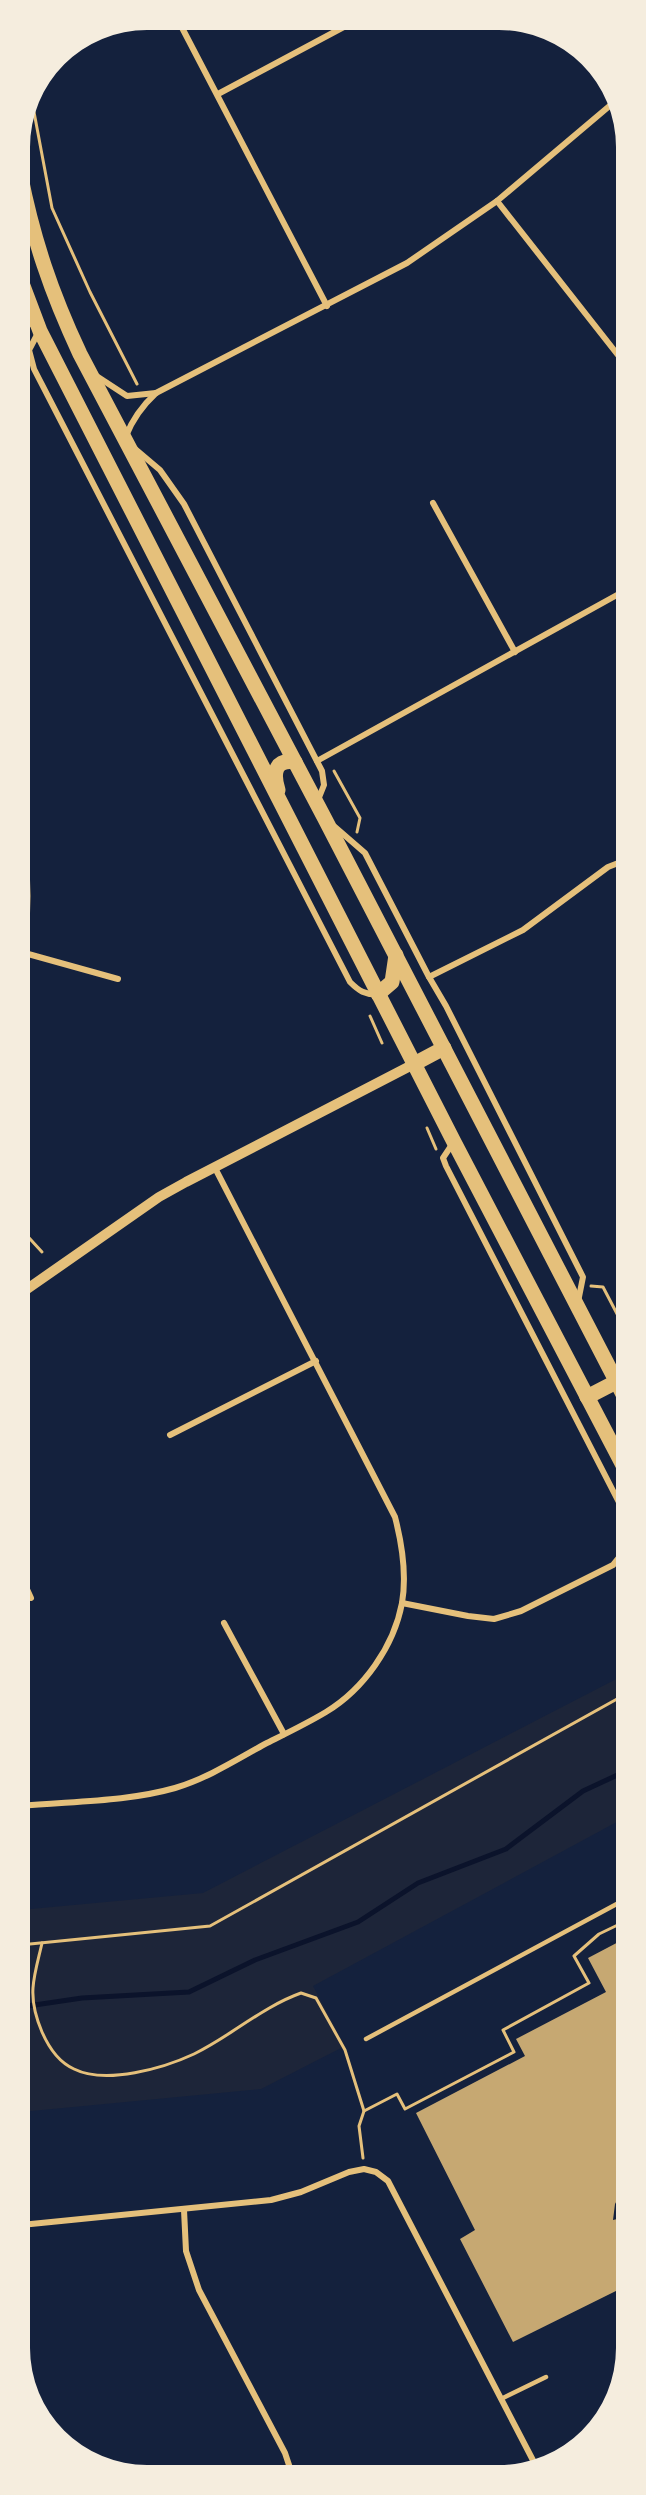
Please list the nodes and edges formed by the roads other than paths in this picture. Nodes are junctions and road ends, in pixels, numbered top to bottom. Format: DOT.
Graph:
graph roads {
  1 [pos="183,30"];
  2 [pos="338,30"];
  3 [pos="218,94"];
  4 [pos="609,107"];
  5 [pos="497,201"];
  6 [pos="30,224"];
  7 [pos="30,304"];
  8 [pos="327,306"];
  9 [pos="30,323"];
  10 [pos="40,331"];
  11 [pos="30,348"];
  12 [pos="616,351"];
  13 [pos="30,354"];
  14 [pos="86,366"];
  15 [pos="156,393"];
  16 [pos="124,440"];
  17 [pos="433,504"];
  18 [pos="616,596"];
  19 [pos="515,652"];
  20 [pos="317,761"];
  21 [pos="295,762"];
  22 [pos="316,803"];
  23 [pos="281,805"];
  24 [pos="325,819"];
  25 [pos="616,864"];
  26 [pos="30,955"];
  27 [pos="396,955"];
  28 [pos="429,977"];
  29 [pos="118,979"];
  30 [pos="378,994"];
  31 [pos="444,1048"];
  32 [pos="414,1064"];
  33 [pos="454,1142"];
  34 [pos="215,1168"];
  35 [pos="30,1287"];
  36 [pos="577,1305"];
  37 [pos="316,1361"];
  38 [pos="616,1371"];
  39 [pos="616,1382"];
  40 [pos="587,1397"];
  41 [pos="170,1435"];
  42 [pos="616,1452"];
  43 [pos="616,1496"];
  44 [pos="616,1561"];
  45 [pos="402,1603"];
  46 [pos="224,1623"];
  47 [pos="284,1734"];
  48 [pos="30,1805"];
  49 [pos="616,1904"];
  50 [pos="366,2038"];
  51 [pos="184,2210"];
  52 [pos="30,2224"];
  53 [pos="546,2377"];
  54 [pos="501,2399"];
  55 [pos="533,2460"];
  56 [pos="289,2465"];
  1 -- 3 [label="street"];
  2 -- 3 [label="street"];
  3 -- 8 [label="street"];
  4 -- 5 [label="street"];
  5 -- 8 [label="street"];
  5 -- 12 [label="street"];
  6 -- 14 [label="highway"];
  7 -- 10 [label="highway"];
  8 -- 15 [label="street"];
  9 -- 10 [label="street"];
  10 -- 11 [label="street"];
  10 -- 23 [label="highway"];
  13 -- 30 [label="street"];
  14 -- 15 [label="street"];
  14 -- 16 [label="highway"];
  15 -- 16 [label="street"];
  16 -- 20 [label="street"];
  16 -- 21 [label="highway"];
  17 -- 19 [label="street"];
  18 -- 19 [label="street"];
  19 -- 20 [label="street"];
  20 -- 22 [label="street"];
  21 -- 22 [label="highway"];
  21 -- 23 [label="highway"];
  22 -- 24 [label="highway"];
  23 -- 30 [label="highway"];
  24 -- 27 [label="highway"];
  24 -- 28 [label="street"];
  25 -- 28 [label="street"];
  26 -- 29 [label="street"];
  27 -- 30 [label="highway"];
  27 -- 31 [label="highway"];
  28 -- 36 [label="street"];
  30 -- 32 [label="highway"];
  31 -- 32 [label="highway"];
  31 -- 36 [label="highway"];
  32 -- 33 [label="highway"];
  32 -- 34 [label="street"];
  33 -- 40 [label="highway"];
  33 -- 43 [label="street"];
  34 -- 35 [label="street"];
  34 -- 37 [label="street"];
  36 -- 38 [label="highway"];
  37 -- 41 [label="street"];
  37 -- 45 [label="street"];
  39 -- 40 [label="highway"];
  40 -- 42 [label="highway"];
  44 -- 45 [label="street"];
  45 -- 47 [label="street"];
  46 -- 47 [label="street"];
  47 -- 48 [label="street"];
  49 -- 50 [label="lane"];
  51 -- 52 [label="street"];
  51 -- 54 [label="street"];
  51 -- 56 [label="street"];
  53 -- 54 [label="lane"];
  54 -- 55 [label="street"];
}
